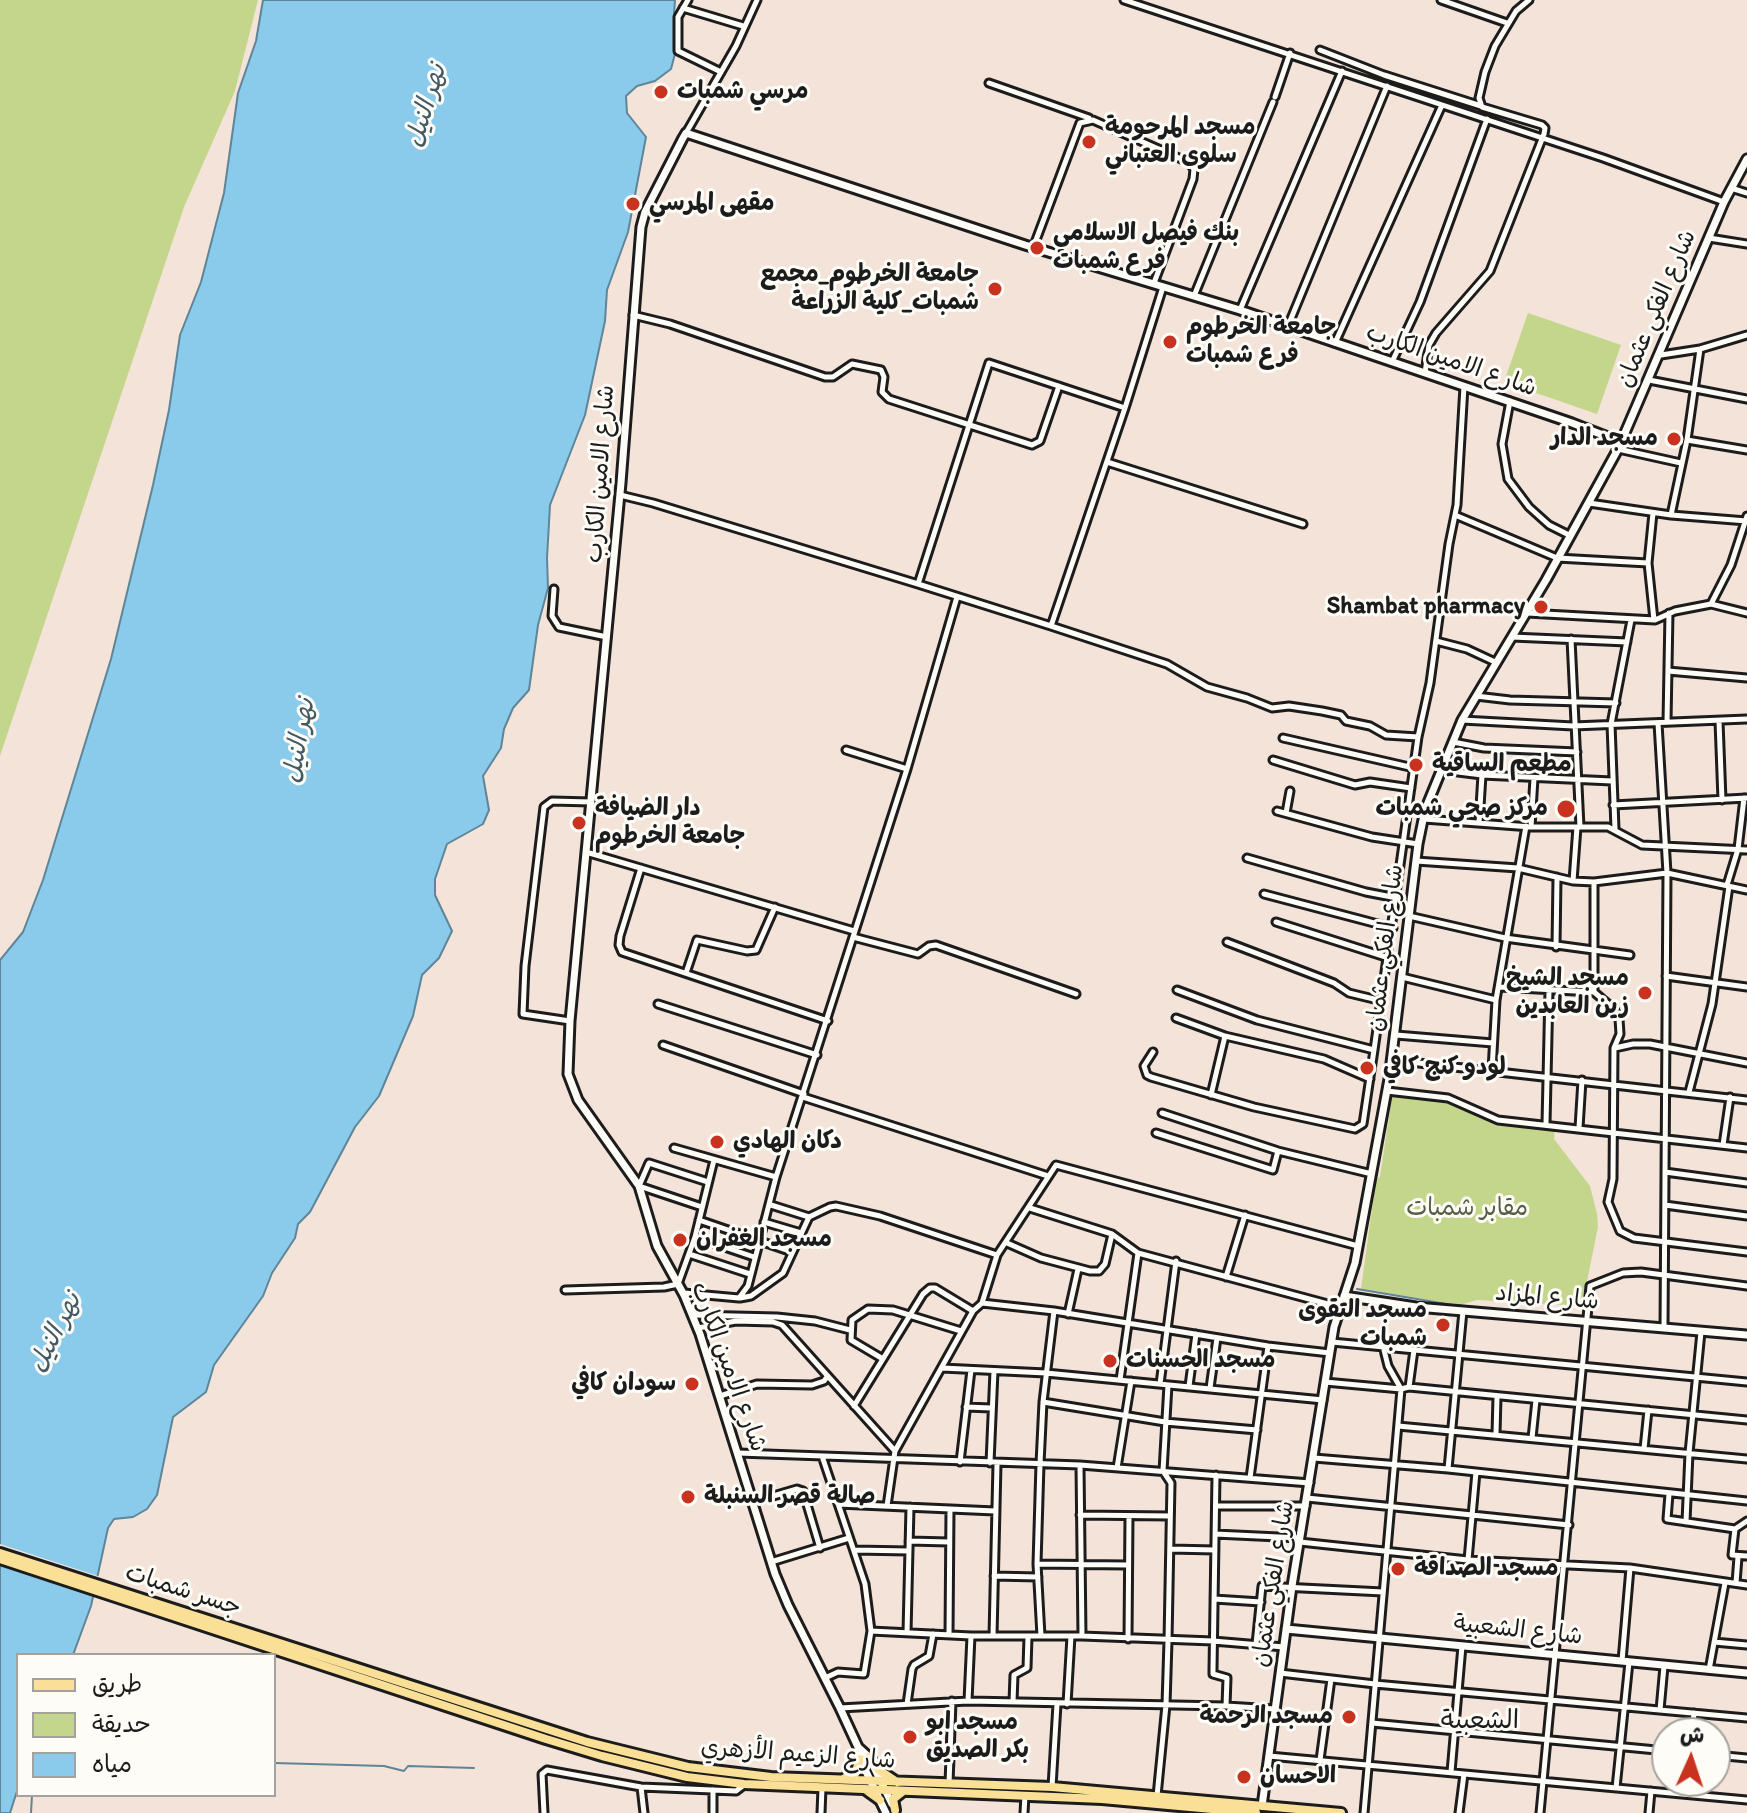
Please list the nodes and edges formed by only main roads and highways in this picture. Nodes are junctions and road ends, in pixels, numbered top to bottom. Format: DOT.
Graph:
graph roads {
  1 [pos="0,1553"];
  2 [pos="0,1559"];
  3 [pos="352,1671"];
  4 [pos="833,1780"];
  5 [pos="897,1783"];
  6 [pos="872,1786"];
  7 [pos="883,1787"];
  8 [pos="861,1789"];
  9 [pos="905,1792"];
  10 [pos="880,1800"];
  11 [pos="1154,1804"];
  12 [pos="1259,1809"];
  13 [pos="893,1812"];
  14 [pos="1341,1813"];
  1 -- 3 [label="main road, جسر شمبات"];
  2 -- 3 [label="main road, جسر شمبات"];
  3 -- 4 [label="main road, شارع الزعيم الأزهري"];
  3 -- 8 [label="main road, شارع الزعيم الأزهري"];
  4 -- 5 [label="main road"];
  4 -- 6 [label="main road, شارع الزعيم الأزهري"];
  5 -- 7 [label="main road, شارع الزعيم الأزهري"];
  5 -- 11 [label="main road, شارع الزعيم الأزهري"];
  6 -- 7 [label="main road, شارع الزعيم الأزهري"];
  6 -- 8 [label="main road, شارع الزعيم الأزهري"];
  7 -- 9 [label="main road, شارع الزعيم الأزهري"];
  8 -- 10 [label="main road"];
  9 -- 11 [label="main road, شارع الزعيم الأزهري"];
  9 -- 13 [label="main road"];
  11 -- 12 [label="main road, شارع الزعيم الأزهري"];
  12 -- 14 [label="main road, شارع الزعيم الأزهري"];
}
